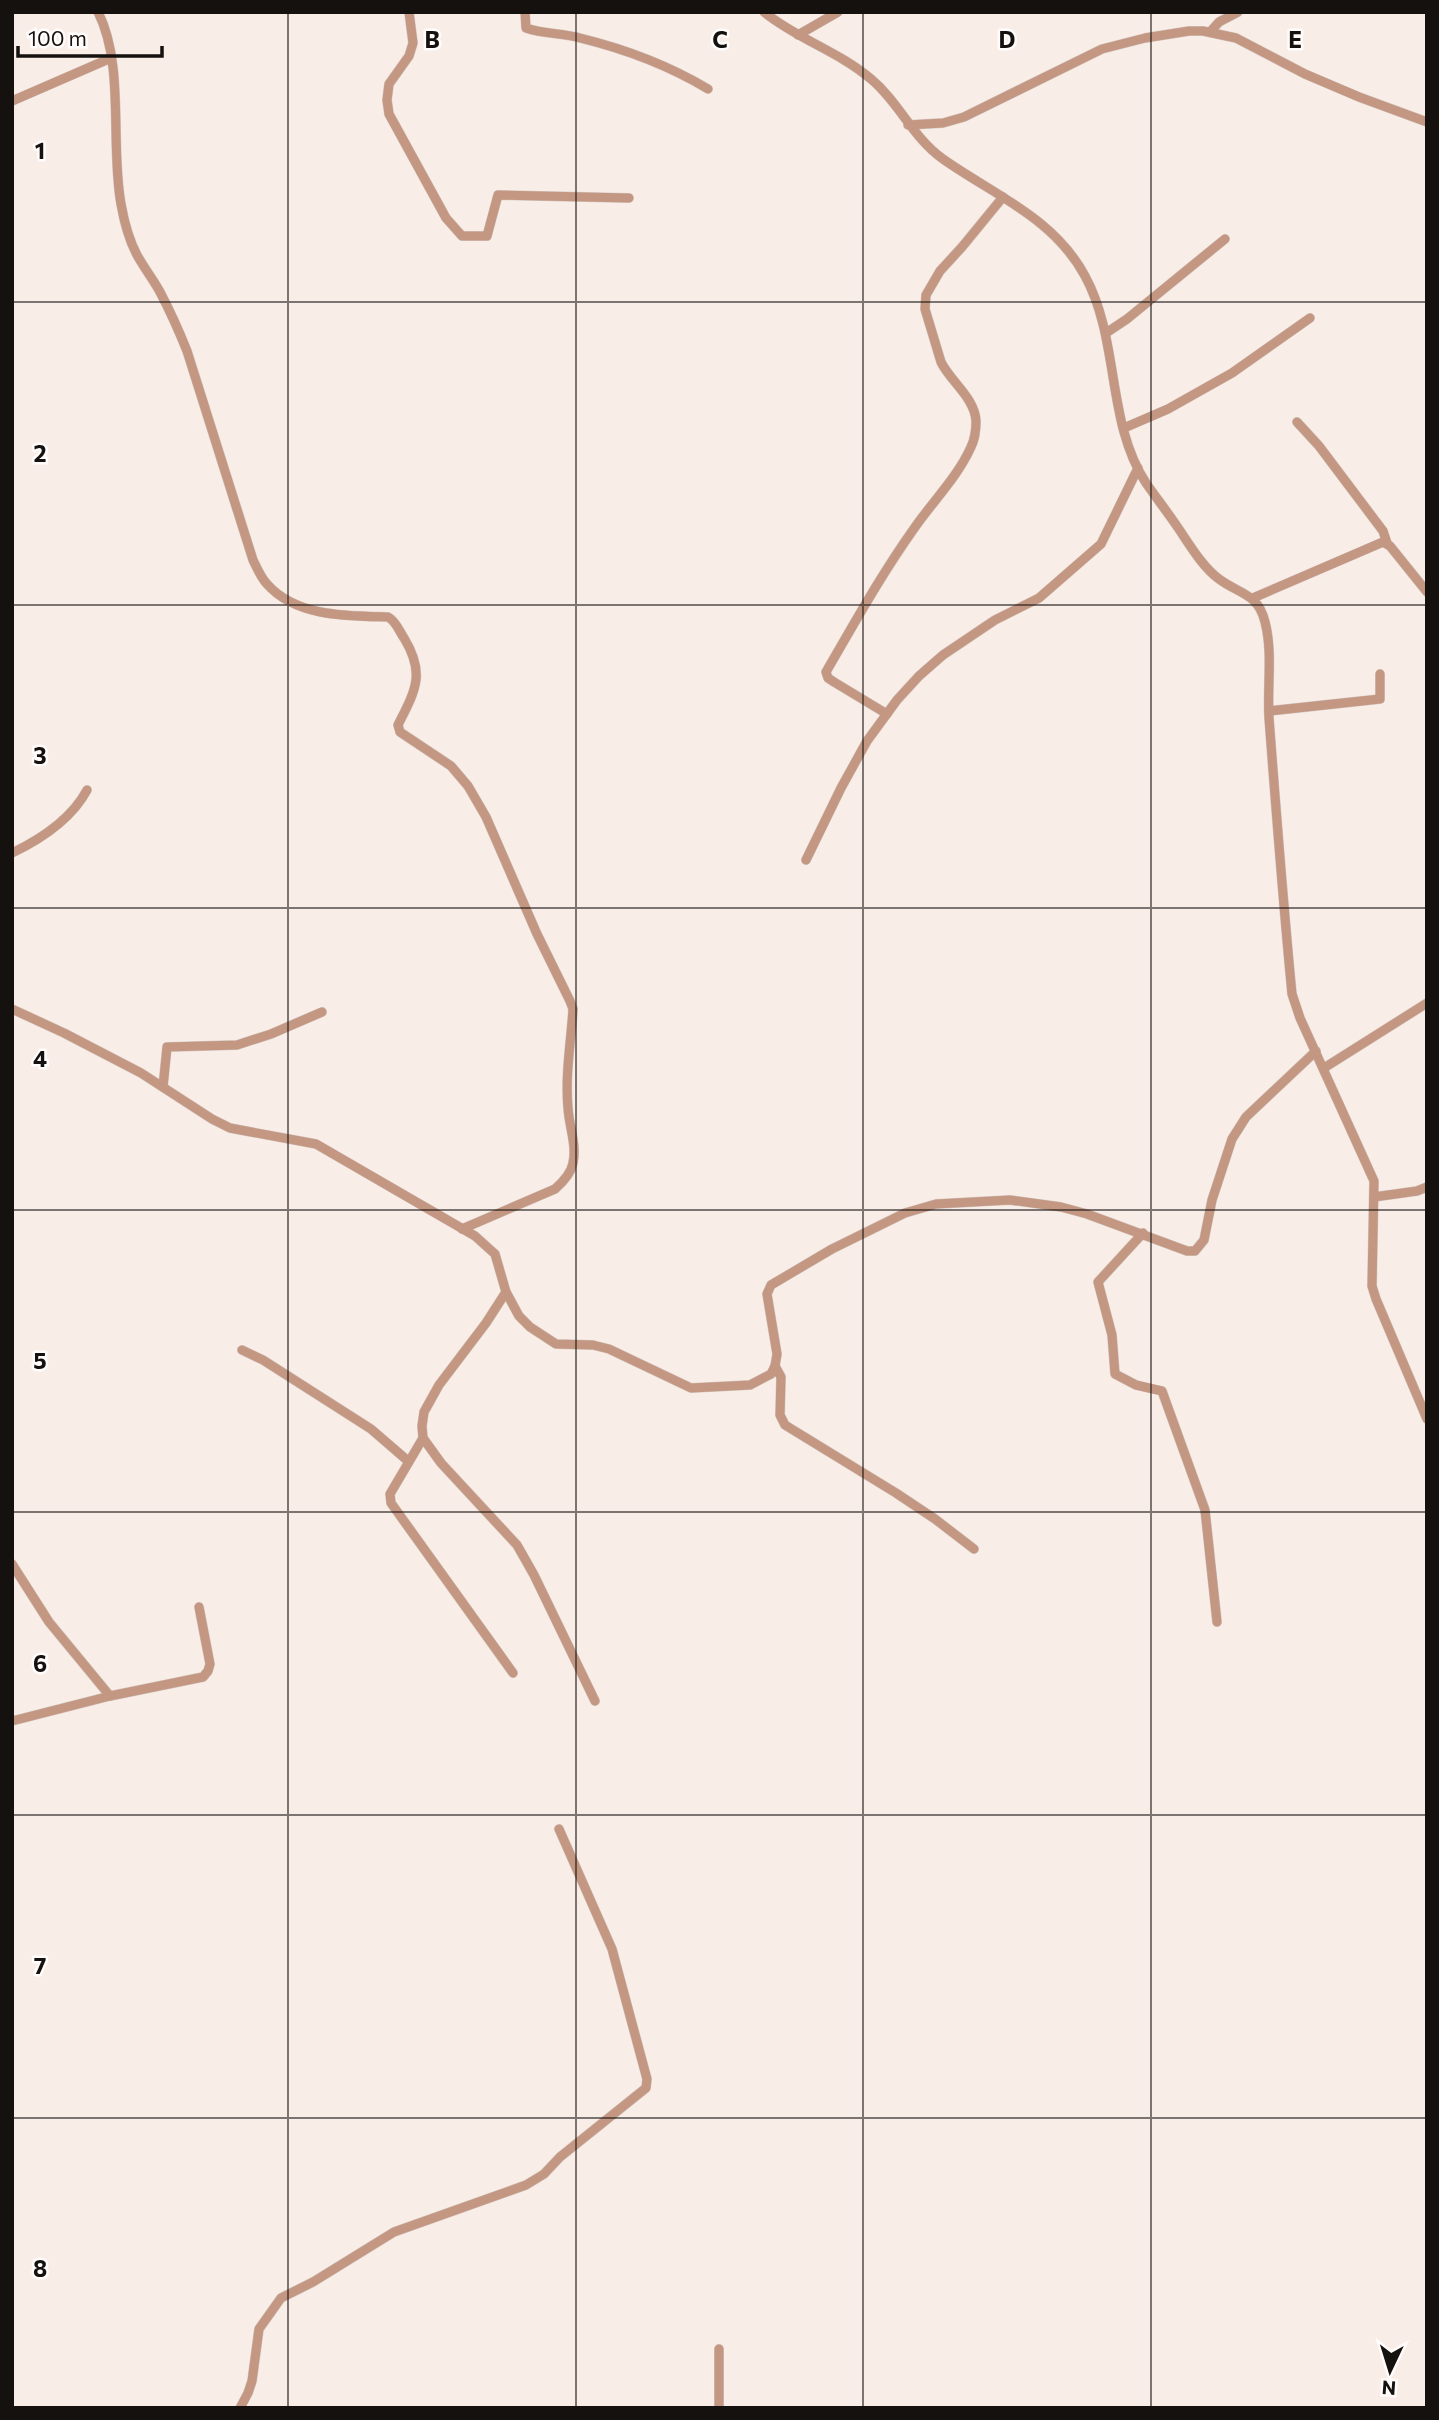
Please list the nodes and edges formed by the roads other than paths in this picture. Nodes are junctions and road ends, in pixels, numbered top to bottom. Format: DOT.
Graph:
graph roads {
  1 [pos="98,12"];
  2 [pos="409,12"];
  3 [pos="525,12"];
  4 [pos="764,12"];
  5 [pos="838,12"];
  6 [pos="1238,12"];
  7 [pos="1211,31"];
  8 [pos="798,35"];
  9 [pos="111,58"];
  10 [pos="708,89"];
  11 [pos="12,101"];
  12 [pos="1427,122"];
  13 [pos="908,125"];
  14 [pos="1003,197"];
  15 [pos="629,198"];
  16 [pos="1225,239"];
  17 [pos="1310,318"];
  18 [pos="1106,333"];
  19 [pos="1297,422"];
  20 [pos="1124,428"];
  21 [pos="1138,468"];
  22 [pos="1387,543"];
  23 [pos="1427,592"];
  24 [pos="1253,598"];
  25 [pos="1380,674"];
  26 [pos="1269,711"];
  27 [pos="887,714"];
  28 [pos="87,790"];
  29 [pos="12,853"];
  30 [pos="806,860"];
  31 [pos="1427,1003"];
  32 [pos="12,1009"];
  33 [pos="322,1012"];
  34 [pos="1316,1051"];
  35 [pos="1324,1068"];
  36 [pos="163,1087"];
  37 [pos="1427,1186"];
  38 [pos="1374,1197"];
  39 [pos="462,1230"];
  40 [pos="1143,1233"];
  41 [pos="506,1292"];
  42 [pos="242,1350"];
  43 [pos="775,1366"];
  44 [pos="1427,1419"];
  45 [pos="423,1438"];
  46 [pos="408,1461"];
  47 [pos="974,1549"];
  48 [pos="12,1564"];
  49 [pos="199,1607"];
  50 [pos="1217,1622"];
  51 [pos="513,1672"];
  52 [pos="110,1696"];
  53 [pos="595,1702"];
  54 [pos="12,1721"];
  55 [pos="559,1829"];
  56 [pos="719,2349"];
  57 [pos="240,2408"];
  58 [pos="719,2408"];
  1 -- 9 [label="street"];
  2 -- 15 [label="street"];
  3 -- 10 [label="street"];
  4 -- 8 [label="street"];
  5 -- 8 [label="street"];
  6 -- 7 [label="street"];
  7 -- 12 [label="street"];
  7 -- 13 [label="street"];
  8 -- 13 [label="street"];
  9 -- 11 [label="street"];
  9 -- 39 [label="street"];
  13 -- 14 [label="street"];
  14 -- 18 [label="street"];
  14 -- 27 [label="street"];
  16 -- 18 [label="street"];
  17 -- 20 [label="street"];
  18 -- 20 [label="street"];
  19 -- 22 [label="street"];
  20 -- 21 [label="street"];
  21 -- 24 [label="street"];
  21 -- 27 [label="street"];
  22 -- 23 [label="street"];
  22 -- 24 [label="street"];
  24 -- 26 [label="street"];
  25 -- 26 [label="street"];
  26 -- 34 [label="street"];
  27 -- 30 [label="street"];
  28 -- 29 [label="street"];
  31 -- 35 [label="street"];
  32 -- 36 [label="street"];
  33 -- 36 [label="street"];
  34 -- 35 [label="street"];
  34 -- 40 [label="street"];
  35 -- 38 [label="street"];
  36 -- 39 [label="street"];
  37 -- 38 [label="street"];
  38 -- 44 [label="street"];
  39 -- 41 [label="street"];
  40 -- 43 [label="street"];
  40 -- 50 [label="street"];
  41 -- 43 [label="street"];
  41 -- 45 [label="street"];
  42 -- 46 [label="street"];
  43 -- 47 [label="street"];
  45 -- 46 [label="street"];
  45 -- 53 [label="street"];
  46 -- 51 [label="street"];
  48 -- 52 [label="street"];
  49 -- 52 [label="street"];
  52 -- 54 [label="street"];
  55 -- 57 [label="street"];
  56 -- 58 [label="street"];
}
